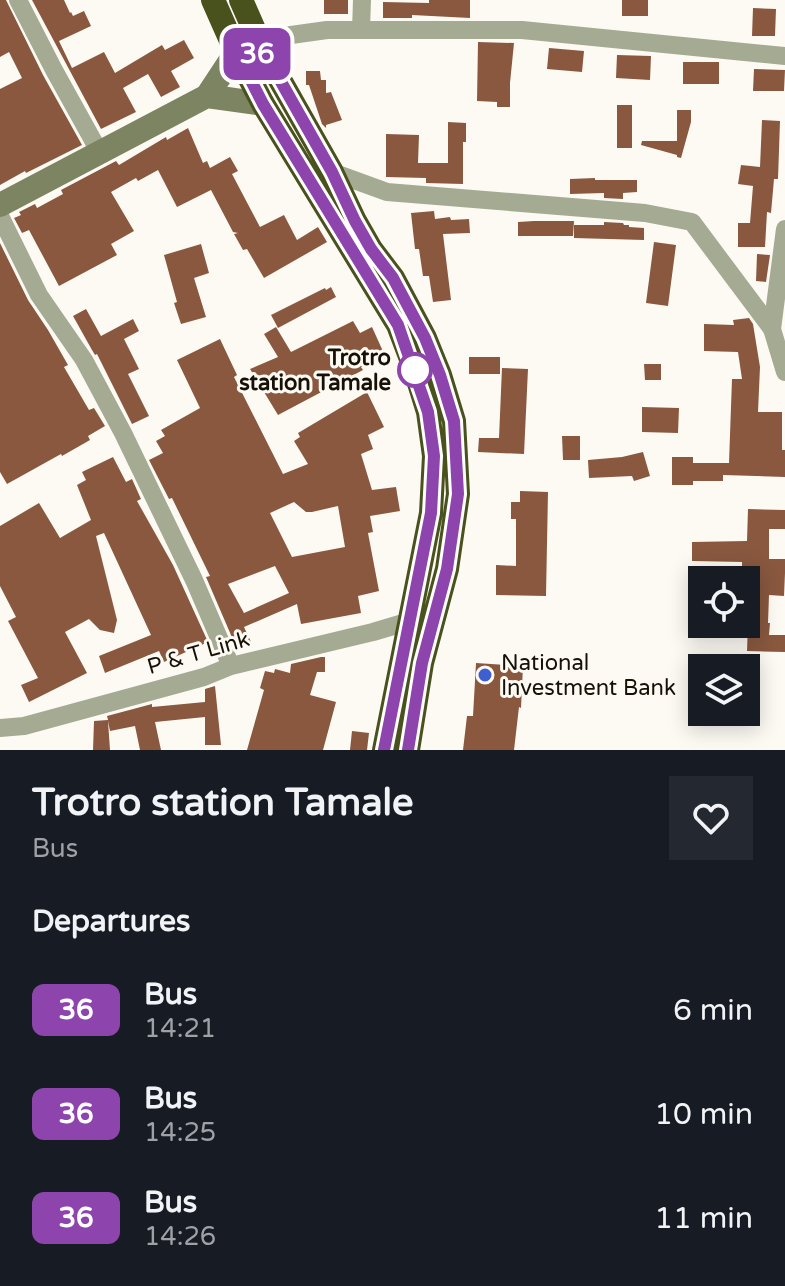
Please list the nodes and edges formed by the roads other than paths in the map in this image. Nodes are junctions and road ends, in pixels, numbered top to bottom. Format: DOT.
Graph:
graph roads {
  1 [pos="18,0"];
  2 [pos="213,0"];
  3 [pos="241,0"];
  4 [pos="362,0"];
  5 [pos="361,30"];
  6 [pos="263,50"];
  7 [pos="785,56"];
  8 [pos="238,57"];
  9 [pos="207,96"];
  10 [pos="263,104"];
  11 [pos="100,153"];
  12 [pos="332,172"];
  13 [pos="0,205"];
  14 [pos="0,216"];
  15 [pos="785,229"];
  16 [pos="772,329"];
  17 [pos="785,372"];
  18 [pos="410,621"];
  19 [pos="231,666"];
  20 [pos="0,728"];
  21 [pos="384,750"];
  22 [pos="408,750"];
  1 -- 11 [label="street"];
  2 -- 8 [label="highway"];
  3 -- 6 [label="highway"];
  4 -- 5 [label="street"];
  5 -- 6 [label="street"];
  5 -- 7 [label="street"];
  6 -- 8 [label="highway"];
  6 -- 12 [label="highway"];
  8 -- 9 [label="street"];
  8 -- 10 [label="highway"];
  9 -- 10 [label="street"];
  9 -- 11 [label="street"];
  10 -- 18 [label="highway"];
  11 -- 13 [label="street"];
  12 -- 16 [label="street"];
  12 -- 22 [label="highway"];
  14 -- 19 [label="street"];
  15 -- 16 [label="street"];
  16 -- 17 [label="street"];
  18 -- 19 [label="street, P & T Link"];
  18 -- 21 [label="highway"];
  19 -- 20 [label="street, P & T Link"];
}
